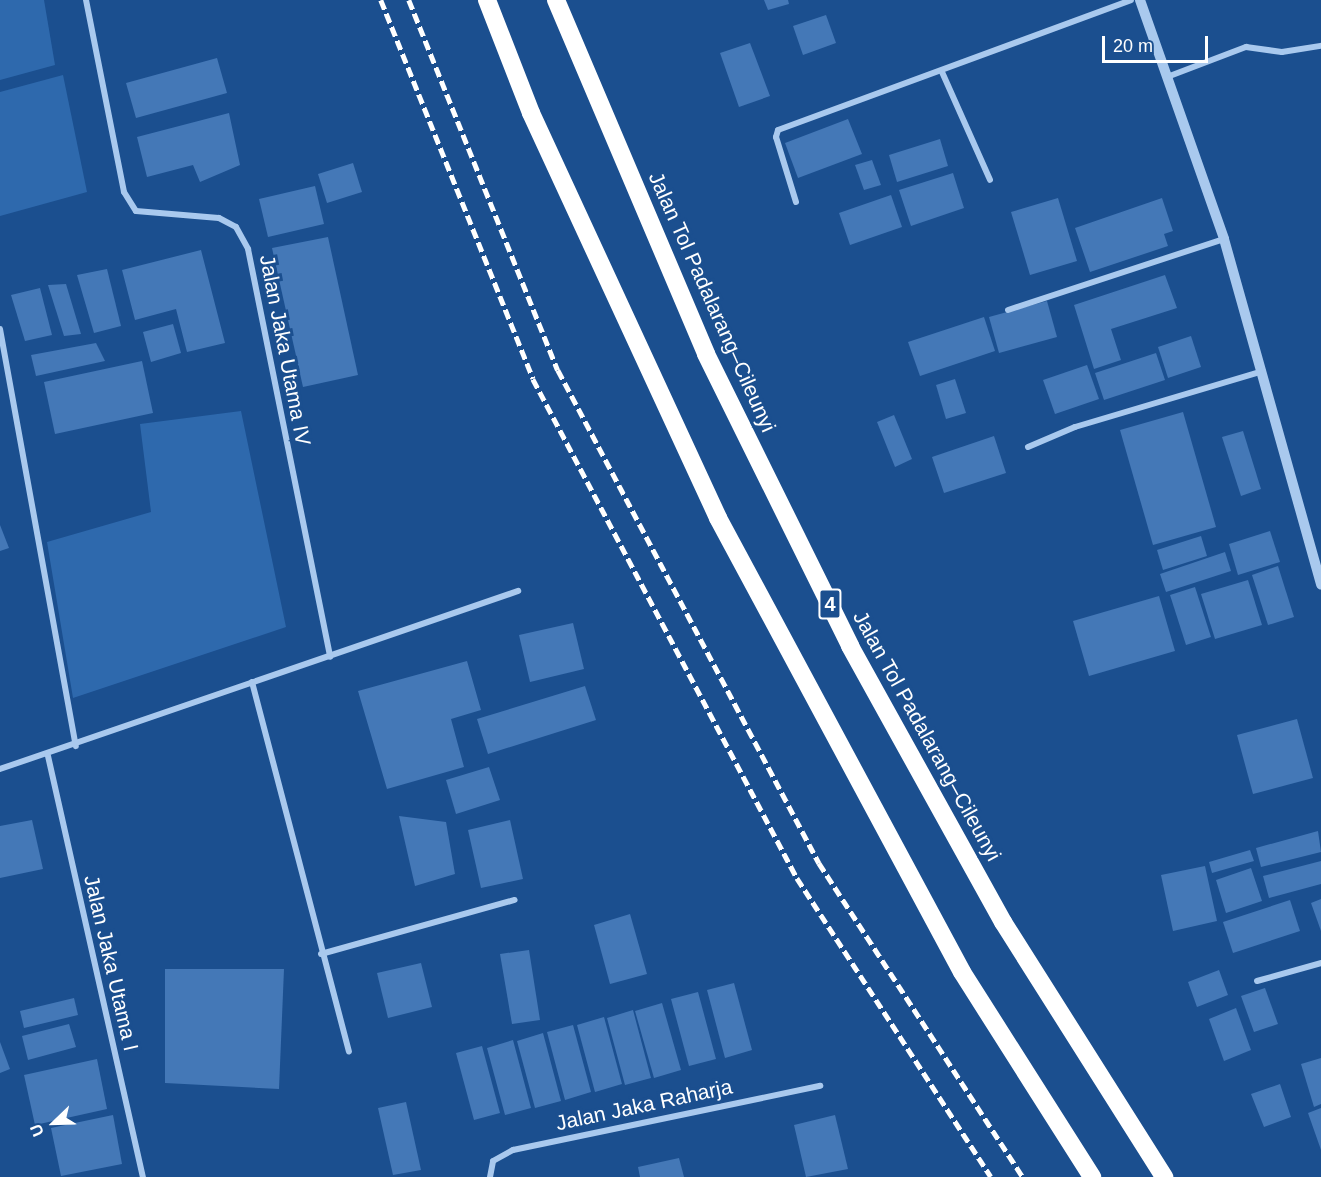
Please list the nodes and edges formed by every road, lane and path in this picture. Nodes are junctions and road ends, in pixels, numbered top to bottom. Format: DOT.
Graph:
graph roads {
  1 [pos="86,0"];
  2 [pos="487,0"];
  3 [pos="556,0"];
  4 [pos="1131,0"];
  5 [pos="1140,0"];
  6 [pos="1321,46"];
  7 [pos="942,72"];
  8 [pos="1167,76"];
  9 [pos="990,180"];
  10 [pos="796,202"];
  11 [pos="1224,239"];
  12 [pos="1008,310"];
  13 [pos="0,330"];
  14 [pos="1263,370"];
  15 [pos="1028,447"];
  16 [pos="1321,585"];
  17 [pos="518,591"];
  18 [pos="330,657"];
  19 [pos="252,682"];
  20 [pos="76,746"];
  21 [pos="48,756"];
  22 [pos="0,769"];
  23 [pos="515,900"];
  24 [pos="321,954"];
  25 [pos="1321,963"];
  26 [pos="1257,981"];
  27 [pos="349,1051"];
  28 [pos="820,1086"];
  29 [pos="143,1177"];
  30 [pos="490,1177"];
  31 [pos="1092,1177"];
  32 [pos="1164,1177"];
  1 -- 18 [label="street, Jalan Jaka Utama IV"];
  2 -- 31 [label="highway"];
  3 -- 32 [label="highway, Jalan Tol Padalarang–Cileunyi / 4"];
  4 -- 7 [label="street"];
  5 -- 8 [label="street"];
  6 -- 8 [label="street"];
  7 -- 9 [label="street"];
  7 -- 10 [label="street"];
  8 -- 11 [label="street"];
  11 -- 12 [label="street"];
  11 -- 14 [label="street"];
  13 -- 20 [label="street"];
  14 -- 15 [label="street"];
  14 -- 16 [label="street"];
  17 -- 18 [label="street"];
  18 -- 19 [label="street"];
  19 -- 20 [label="street"];
  19 -- 24 [label="street"];
  20 -- 21 [label="street"];
  21 -- 22 [label="street"];
  21 -- 29 [label="street, Jalan Jaka Utama I"];
  23 -- 24 [label="street"];
  24 -- 27 [label="street"];
  25 -- 26 [label="street"];
  28 -- 30 [label="street, Jalan Jaka Raharja"];
}
